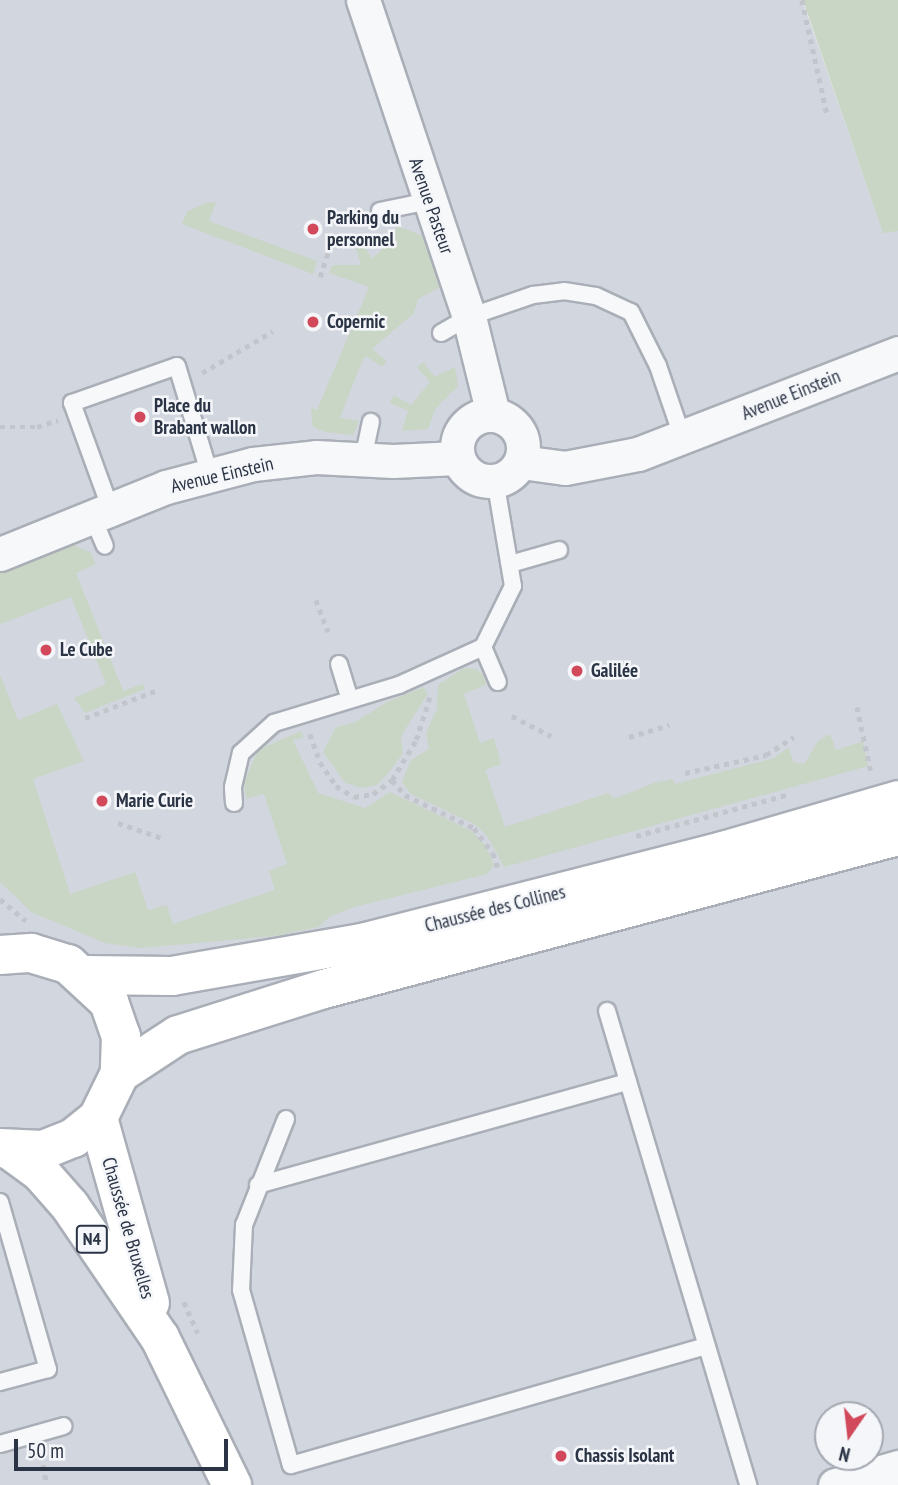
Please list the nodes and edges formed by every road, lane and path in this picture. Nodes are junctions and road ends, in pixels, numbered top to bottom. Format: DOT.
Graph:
graph roads {
  1 [pos="363,0"];
  2 [pos="802,0"];
  3 [pos="827,114"];
  4 [pos="429,201"];
  5 [pos="380,211"];
  6 [pos="334,233"];
  7 [pos="320,277"];
  8 [pos="455,325"];
  9 [pos="273,331"];
  10 [pos="898,353"];
  11 [pos="181,379"];
  12 [pos="76,414"];
  13 [pos="493,414"];
  14 [pos="371,422"];
  15 [pos="0,427"];
  16 [pos="683,439"];
  17 [pos="457,458"];
  18 [pos="363,459"];
  19 [pos="508,471"];
  20 [pos="210,475"];
  21 [pos="103,525"];
  22 [pos="559,550"];
  23 [pos="0,554"];
  24 [pos="510,564"];
  25 [pos="316,600"];
  26 [pos="327,632"];
  27 [pos="483,647"];
  28 [pos="339,664"];
  29 [pos="429,671"];
  30 [pos="498,682"];
  31 [pos="160,689"];
  32 [pos="350,699"];
  33 [pos="857,707"];
  34 [pos="304,714"];
  35 [pos="512,716"];
  36 [pos="85,718"];
  37 [pos="669,726"];
  38 [pos="551,736"];
  39 [pos="629,737"];
  40 [pos="794,737"];
  41 [pos="685,773"];
  42 [pos="885,777"];
  43 [pos="392,780"];
  44 [pos="898,800"];
  45 [pos="234,803"];
  46 [pos="118,823"];
  47 [pos="898,836"];
  48 [pos="164,839"];
  49 [pos="723,851"];
  50 [pos="499,872"];
  51 [pos="0,925"];
  52 [pos="15,954"];
  53 [pos="85,975"];
  54 [pos="607,1011"];
  55 [pos="120,1073"];
  56 [pos="628,1082"];
  57 [pos="98,1118"];
  58 [pos="286,1119"];
  59 [pos="6,1150"];
  60 [pos="258,1185"];
  61 [pos="0,1202"];
  62 [pos="160,1338"];
  63 [pos="706,1346"];
  64 [pos="0,1381"];
  65 [pos="64,1426"];
  66 [pos="37,1434"];
  67 [pos="0,1444"];
  68 [pos="898,1467"];
  69 [pos="47,1485"];
  70 [pos="232,1485"];
  71 [pos="748,1485"];
  72 [pos="835,1485"];
  1 -- 4 [label="street, Avenue Pasteur"];
  2 -- 3 [label="path"];
  4 -- 5 [label="lane"];
  4 -- 8 [label="street, Avenue Pasteur"];
  6 -- 7 [label="path"];
  8 -- 13 [label="street, Avenue Pasteur"];
  8 -- 16 [label="lane"];
  9 -- 11 [label="path"];
  10 -- 16 [label="street, Avenue Einstein"];
  11 -- 12 [label="lane"];
  11 -- 20 [label="lane"];
  12 -- 15 [label="path"];
  12 -- 21 [label="lane"];
  13 -- 17 [label="street"];
  13 -- 19 [label="street"];
  14 -- 18 [label="lane"];
  16 -- 19 [label="street, Avenue Einstein"];
  17 -- 18 [label="street, Avenue Einstein"];
  17 -- 19 [label="street, Avenue Einstein"];
  18 -- 20 [label="street, Avenue Einstein"];
  19 -- 24 [label="lane"];
  20 -- 21 [label="street, Avenue Einstein"];
  21 -- 23 [label="street, Avenue Einstein"];
  22 -- 24 [label="lane"];
  24 -- 27 [label="lane"];
  25 -- 26 [label="path"];
  27 -- 29 [label="lane"];
  27 -- 30 [label="lane"];
  28 -- 32 [label="lane"];
  29 -- 32 [label="lane"];
  29 -- 43 [label="path"];
  31 -- 36 [label="path"];
  32 -- 34 [label="lane"];
  33 -- 42 [label="path"];
  34 -- 43 [label="path"];
  34 -- 45 [label="lane"];
  35 -- 38 [label="path"];
  37 -- 39 [label="path"];
  40 -- 41 [label="path"];
  42 -- 49 [label="street"];
  43 -- 50 [label="path"];
  44 -- 49 [label="main road, Chaussée des Collines"];
  46 -- 48 [label="path"];
  47 -- 55 [label="main road, Chaussée des Collines"];
  49 -- 53 [label="main road, Chaussée des Collines"];
  51 -- 52 [label="main road, Chaussée de Bruxelles / N4"];
  52 -- 53 [label="main road, Chaussée de Bruxelles / N4"];
  53 -- 55 [label="main road, Chaussée de Bruxelles / N4"];
  54 -- 56 [label="lane"];
  55 -- 57 [label="main road, Chaussée de Bruxelles / N4"];
  56 -- 60 [label="lane"];
  56 -- 63 [label="lane"];
  57 -- 59 [label="main road, Chaussée de Bruxelles / N4"];
  57 -- 62 [label="main road, Chaussée de Bruxelles / N4"];
  58 -- 60 [label="lane"];
  59 -- 62 [label="main road, Chaussée de Bruxelles / N4"];
  60 -- 63 [label="lane"];
  61 -- 64 [label="lane"];
  62 -- 70 [label="main road, Chaussée de Bruxelles / N4"];
  63 -- 71 [label="lane"];
  65 -- 66 [label="lane"];
  66 -- 67 [label="lane"];
  66 -- 69 [label="path"];
  68 -- 72 [label="street"];
}
